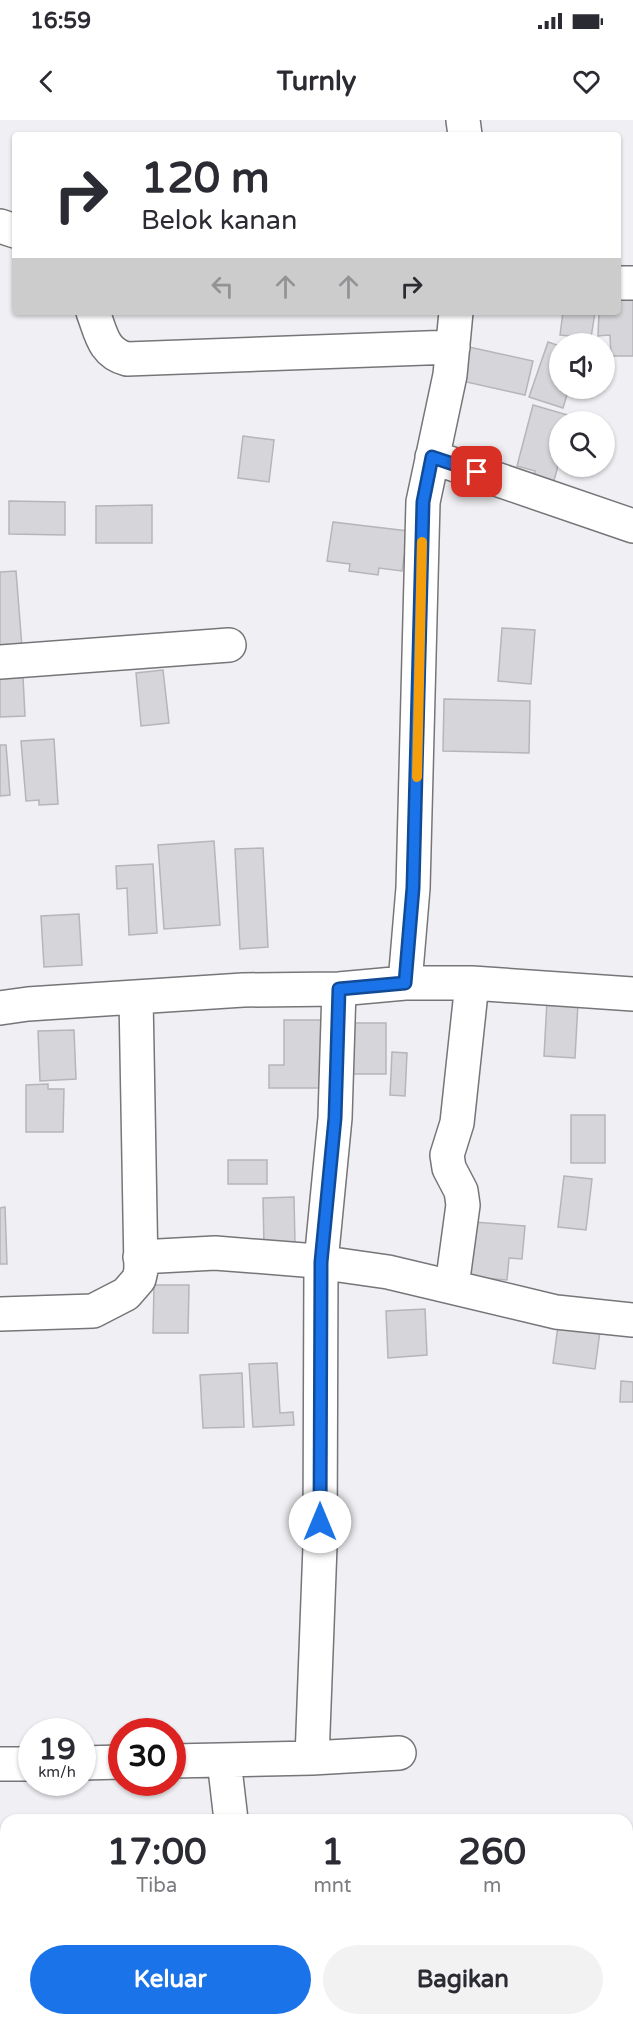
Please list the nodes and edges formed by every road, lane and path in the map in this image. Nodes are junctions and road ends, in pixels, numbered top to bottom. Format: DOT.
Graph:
graph roads {
  1 [pos="94,315"];
  2 [pos="456,315"];
  3 [pos="453,347"];
  4 [pos="432,457"];
  5 [pos="633,526"];
  6 [pos="229,645"];
  7 [pos="0,662"];
  8 [pos="405,983"];
  9 [pos="472,983"];
  10 [pos="339,989"];
  11 [pos="633,994"];
  12 [pos="136,997"];
  13 [pos="0,1008"];
  14 [pos="140,1257"];
  15 [pos="321,1262"];
  16 [pos="452,1287"];
  17 [pos="0,1314"];
  18 [pos="633,1320"];
  19 [pos="399,1753"];
  20 [pos="312,1758"];
  21 [pos="224,1760"];
  22 [pos="186,1761"];
  23 [pos="0,1764"];
  24 [pos="18,1764"];
  25 [pos="230,1814"];
  1 -- 3 [label="street"];
  2 -- 3 [label="street"];
  3 -- 4 [label="street"];
  4 -- 5 [label="street"];
  4 -- 8 [label="street"];
  6 -- 7 [label="street"];
  8 -- 9 [label="street"];
  8 -- 10 [label="street"];
  9 -- 11 [label="street"];
  9 -- 16 [label="street"];
  10 -- 12 [label="street"];
  10 -- 15 [label="street"];
  12 -- 13 [label="street"];
  12 -- 14 [label="street"];
  14 -- 15 [label="street"];
  14 -- 17 [label="street"];
  15 -- 16 [label="street"];
  15 -- 20 [label="street"];
  16 -- 18 [label="street"];
  19 -- 20 [label="street"];
  20 -- 21 [label="street"];
  21 -- 22 [label="street"];
  21 -- 25 [label="street"];
  23 -- 24 [label="street"];
}
